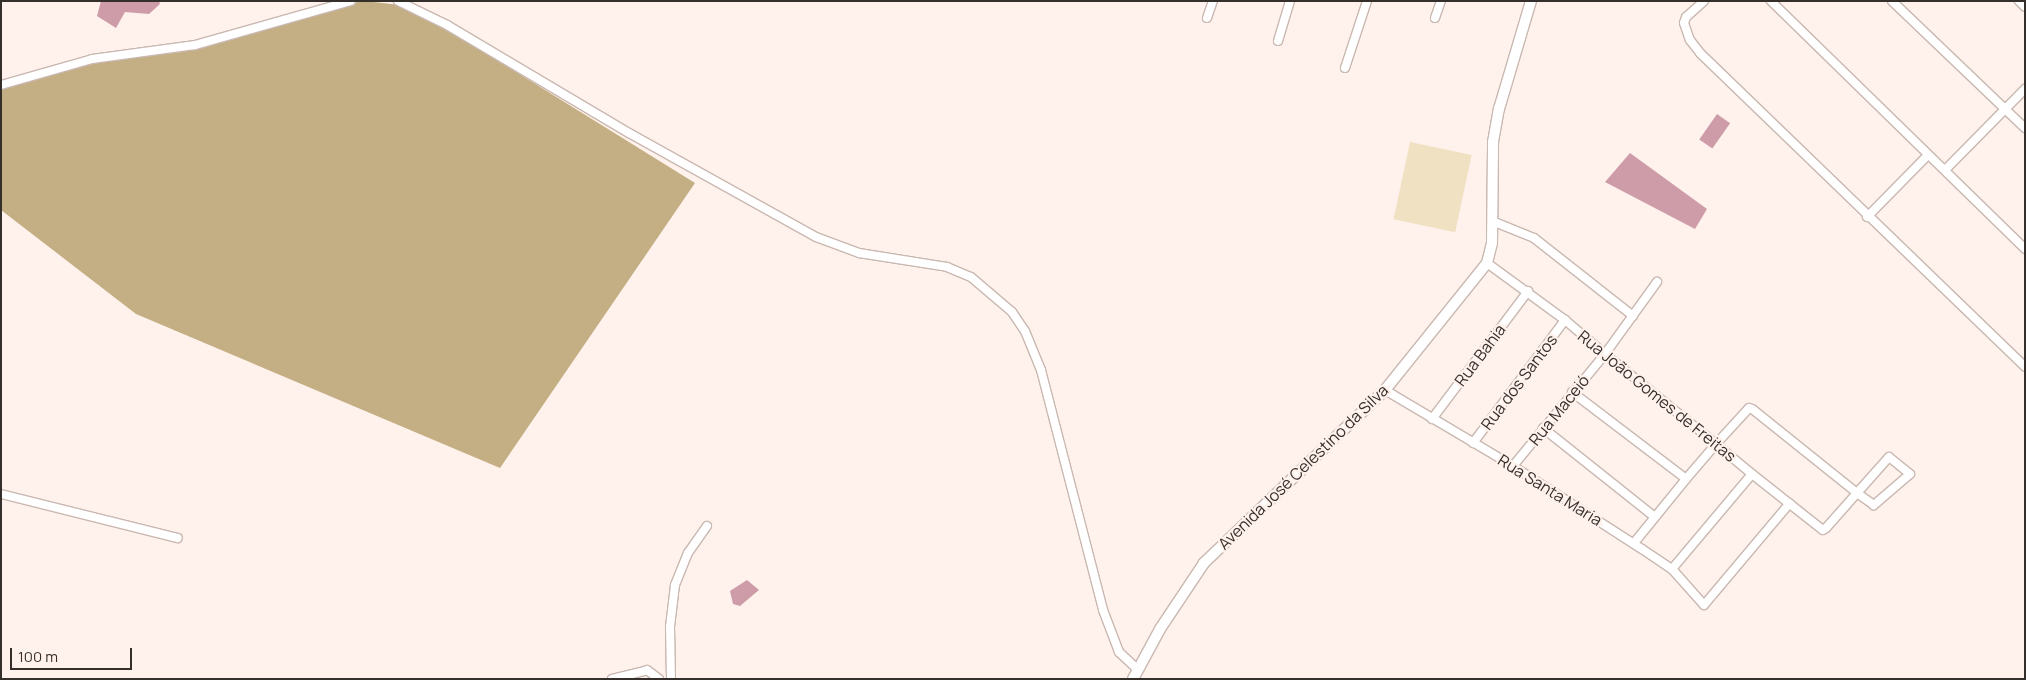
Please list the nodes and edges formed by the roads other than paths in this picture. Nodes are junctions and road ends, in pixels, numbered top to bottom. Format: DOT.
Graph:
graph roads {
  1 [pos="351,1"];
  2 [pos="398,1"];
  3 [pos="1213,1"];
  4 [pos="1290,1"];
  5 [pos="1367,1"];
  6 [pos="1441,1"];
  7 [pos="1531,1"];
  8 [pos="1704,1"];
  9 [pos="1771,1"];
  10 [pos="1892,1"];
  11 [pos="2019,1"];
  12 [pos="2025,7"];
  13 [pos="1207,18"];
  14 [pos="1434,18"];
  15 [pos="1278,41"];
  16 [pos="1346,68"];
  17 [pos="1,85"];
  18 [pos="2025,89"];
  19 [pos="2005,109"];
  20 [pos="2025,128"];
  21 [pos="1928,155"];
  22 [pos="1945,170"];
  23 [pos="1867,217"];
  24 [pos="1492,221"];
  25 [pos="2025,249"];
  26 [pos="1488,263"];
  27 [pos="1657,282"];
  28 [pos="1528,291"];
  29 [pos="1633,316"];
  30 [pos="1565,320"];
  31 [pos="1606,354"];
  32 [pos="2025,367"];
  33 [pos="1385,390"];
  34 [pos="1572,392"];
  35 [pos="1432,419"];
  36 [pos="1543,428"];
  37 [pos="1473,443"];
  38 [pos="1716,444"];
  39 [pos="1513,466"];
  40 [pos="1752,474"];
  41 [pos="1686,479"];
  42 [pos="1856,493"];
  43 [pos="1,494"];
  44 [pos="1790,503"];
  45 [pos="1655,517"];
  46 [pos="707,526"];
  47 [pos="178,538"];
  48 [pos="1634,544"];
  49 [pos="1672,569"];
  50 [pos="1135,674"];
  51 [pos="612,679"];
  52 [pos="659,679"];
  53 [pos="671,679"];
  1 -- 17 [label="street"];
  2 -- 50 [label="street"];
  3 -- 13 [label="street"];
  4 -- 15 [label="street"];
  5 -- 16 [label="street"];
  6 -- 14 [label="street"];
  7 -- 24 [label="street"];
  8 -- 23 [label="street"];
  9 -- 21 [label="street"];
  10 -- 19 [label="street"];
  11 -- 12 [label="street"];
  18 -- 19 [label="street"];
  19 -- 20 [label="street"];
  19 -- 22 [label="street"];
  21 -- 22 [label="street"];
  21 -- 23 [label="street"];
  22 -- 25 [label="street"];
  23 -- 32 [label="street"];
  24 -- 26 [label="street"];
  24 -- 29 [label="street"];
  26 -- 28 [label="street, Rua João Gomes de Freitas"];
  26 -- 33 [label="street, Avenida José Celestino da Silva"];
  27 -- 29 [label="street, Rua Maceió"];
  28 -- 30 [label="street, Rua João Gomes de Freitas"];
  28 -- 35 [label="street, Rua Bahia"];
  29 -- 31 [label="street, Rua Maceió"];
  30 -- 31 [label="street, Rua João Gomes de Freitas"];
  30 -- 37 [label="street, Rua dos Santos"];
  31 -- 34 [label="street, Rua Maceió"];
  31 -- 38 [label="street, Rua João Gomes de Freitas"];
  33 -- 35 [label="street, Rua Santa Maria"];
  33 -- 50 [label="street, Avenida José Celestino da Silva"];
  34 -- 36 [label="street, Rua Maceió"];
  34 -- 41 [label="street"];
  35 -- 37 [label="street, Rua Santa Maria"];
  36 -- 39 [label="street, Rua Maceió"];
  36 -- 45 [label="street"];
  37 -- 39 [label="street, Rua Santa Maria"];
  38 -- 40 [label="street, Rua João Gomes de Freitas"];
  38 -- 41 [label="street"];
  38 -- 42 [label="street"];
  39 -- 48 [label="street, Rua Santa Maria"];
  40 -- 44 [label="street, Rua João Gomes de Freitas"];
  40 -- 49 [label="street"];
  41 -- 45 [label="street"];
  42 -- 42 [label="street"];
  42 -- 44 [label="street, Rua João Gomes de Freitas"];
  43 -- 47 [label="street"];
  44 -- 49 [label="street, Rua Santa Maria"];
  45 -- 48 [label="street"];
  46 -- 53 [label="street"];
  48 -- 49 [label="street, Rua Santa Maria"];
  51 -- 52 [label="street"];
}
